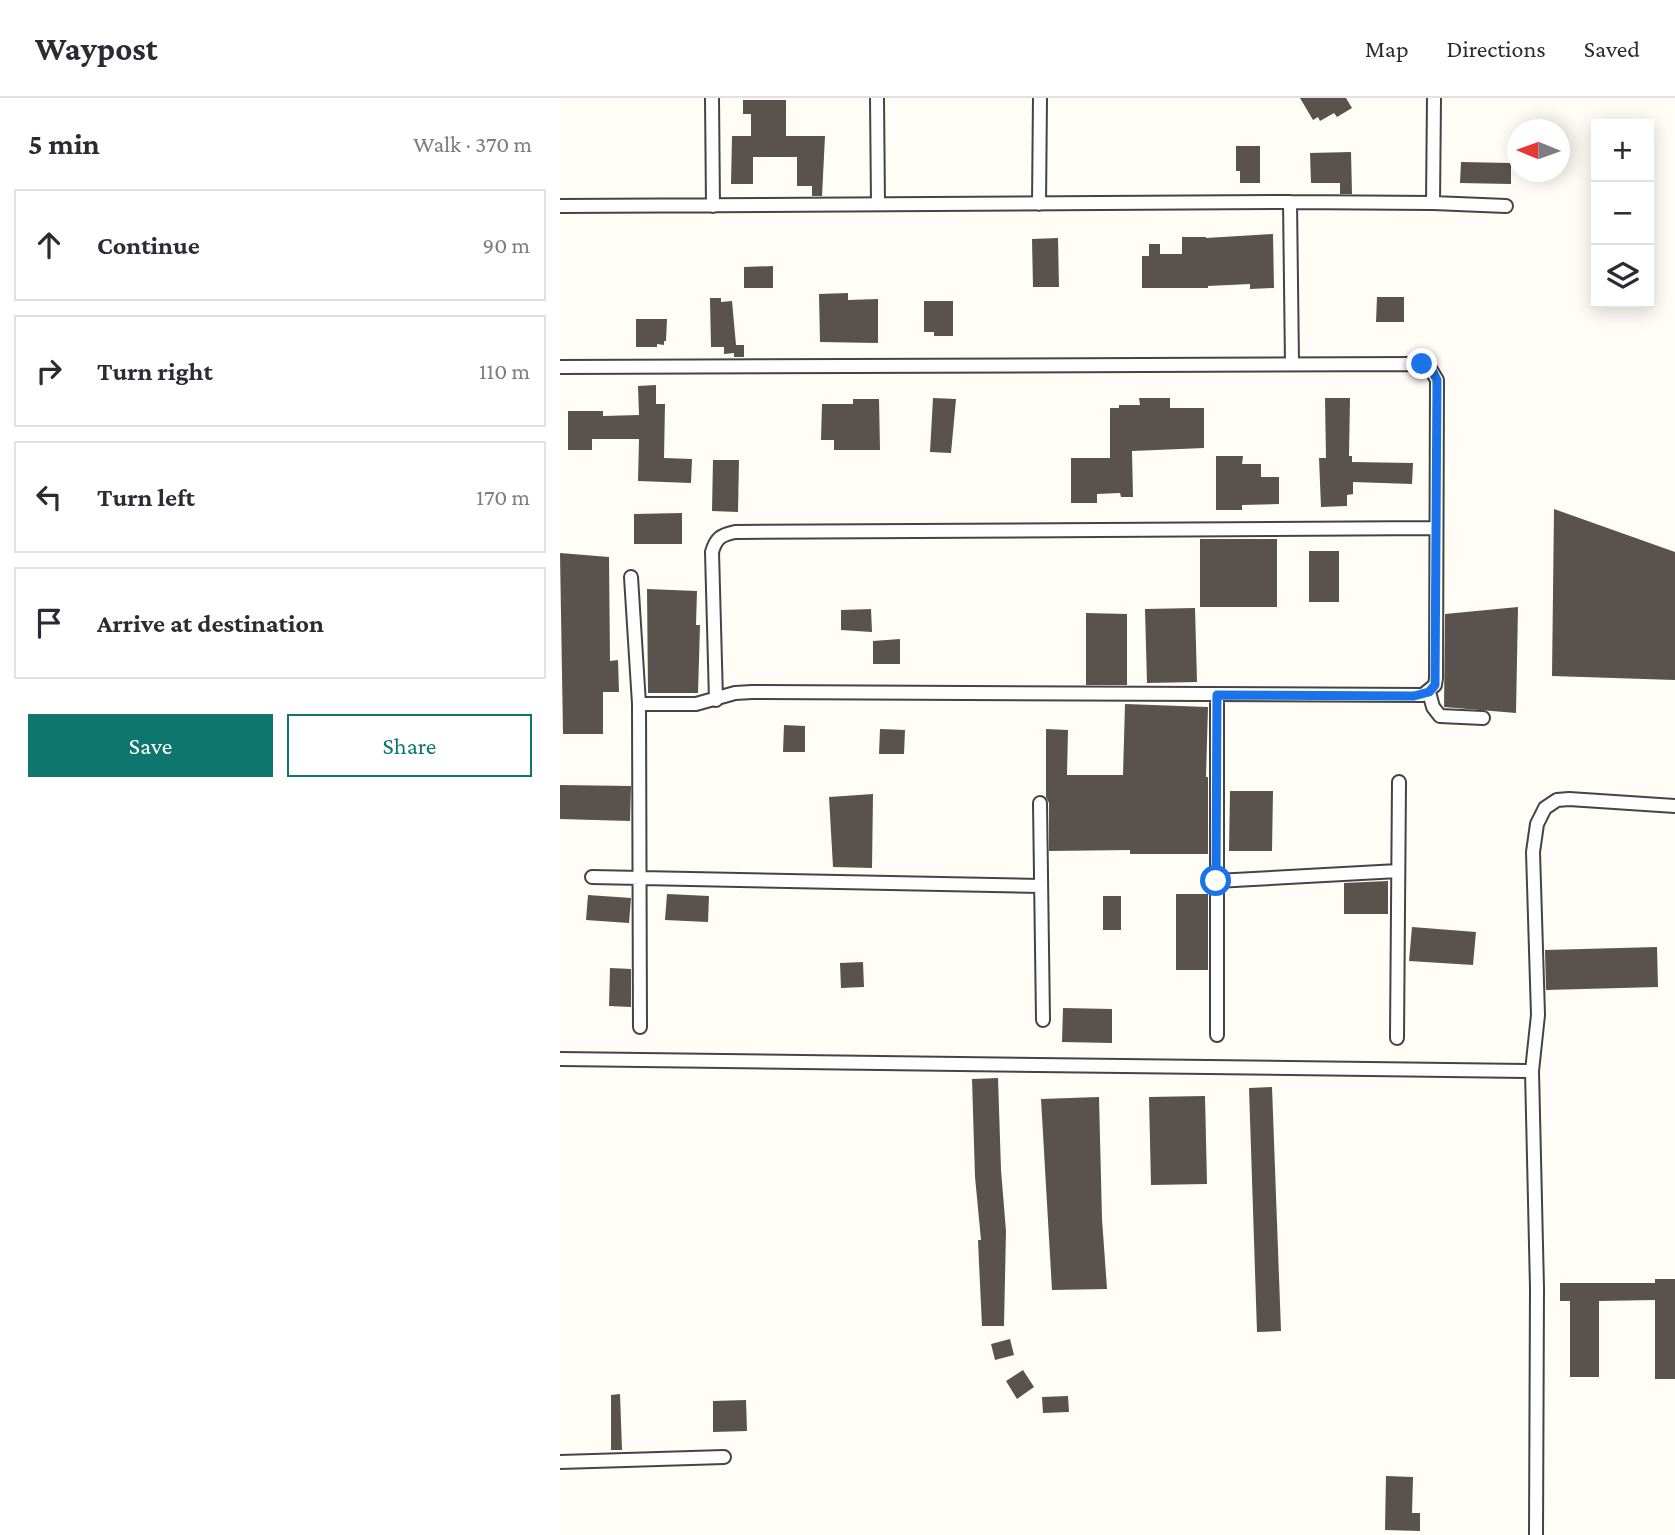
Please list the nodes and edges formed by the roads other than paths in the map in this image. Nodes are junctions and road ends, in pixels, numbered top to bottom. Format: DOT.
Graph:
graph roads {
  1 [pos="712,98"];
  2 [pos="877,98"];
  3 [pos="1040,98"];
  4 [pos="1434,98"];
  5 [pos="1290,202"];
  6 [pos="1433,203"];
  7 [pos="878,204"];
  8 [pos="1039,204"];
  9 [pos="560,206"];
  10 [pos="713,206"];
  11 [pos="1506,206"];
  12 [pos="1292,363"];
  13 [pos="560,368"];
  14 [pos="1436,528"];
  15 [pos="631,577"];
  16 [pos="1429,692"];
  17 [pos="1217,695"];
  18 [pos="716,700"];
  19 [pos="639,704"];
  20 [pos="1483,718"];
  21 [pos="1399,782"];
  22 [pos="1040,803"];
  23 [pos="1675,806"];
  24 [pos="1398,871"];
  25 [pos="592,877"];
  26 [pos="638,879"];
  27 [pos="1216,881"];
  28 [pos="1040,886"];
  29 [pos="1043,1020"];
  30 [pos="640,1027"];
  31 [pos="1217,1035"];
  32 [pos="1397,1038"];
  33 [pos="560,1059"];
  34 [pos="1532,1071"];
  35 [pos="724,1457"];
  36 [pos="560,1462"];
  37 [pos="1536,1535"];
  1 -- 10 [label="street"];
  2 -- 7 [label="street"];
  3 -- 8 [label="street"];
  4 -- 6 [label="street"];
  5 -- 6 [label="street"];
  5 -- 8 [label="street"];
  5 -- 12 [label="street"];
  6 -- 11 [label="street"];
  7 -- 8 [label="street"];
  7 -- 10 [label="street"];
  9 -- 10 [label="street"];
  12 -- 13 [label="street"];
  12 -- 14 [label="street"];
  14 -- 16 [label="street"];
  14 -- 18 [label="street"];
  15 -- 19 [label="street"];
  16 -- 17 [label="street"];
  16 -- 20 [label="street"];
  17 -- 18 [label="street"];
  17 -- 27 [label="street"];
  18 -- 19 [label="street"];
  19 -- 26 [label="street"];
  21 -- 24 [label="street"];
  22 -- 28 [label="street"];
  23 -- 34 [label="street"];
  24 -- 27 [label="street"];
  24 -- 32 [label="street"];
  25 -- 26 [label="street"];
  26 -- 28 [label="street"];
  26 -- 30 [label="street"];
  27 -- 31 [label="street"];
  28 -- 29 [label="street"];
  33 -- 34 [label="street"];
  34 -- 37 [label="street"];
  35 -- 36 [label="street"];
}
